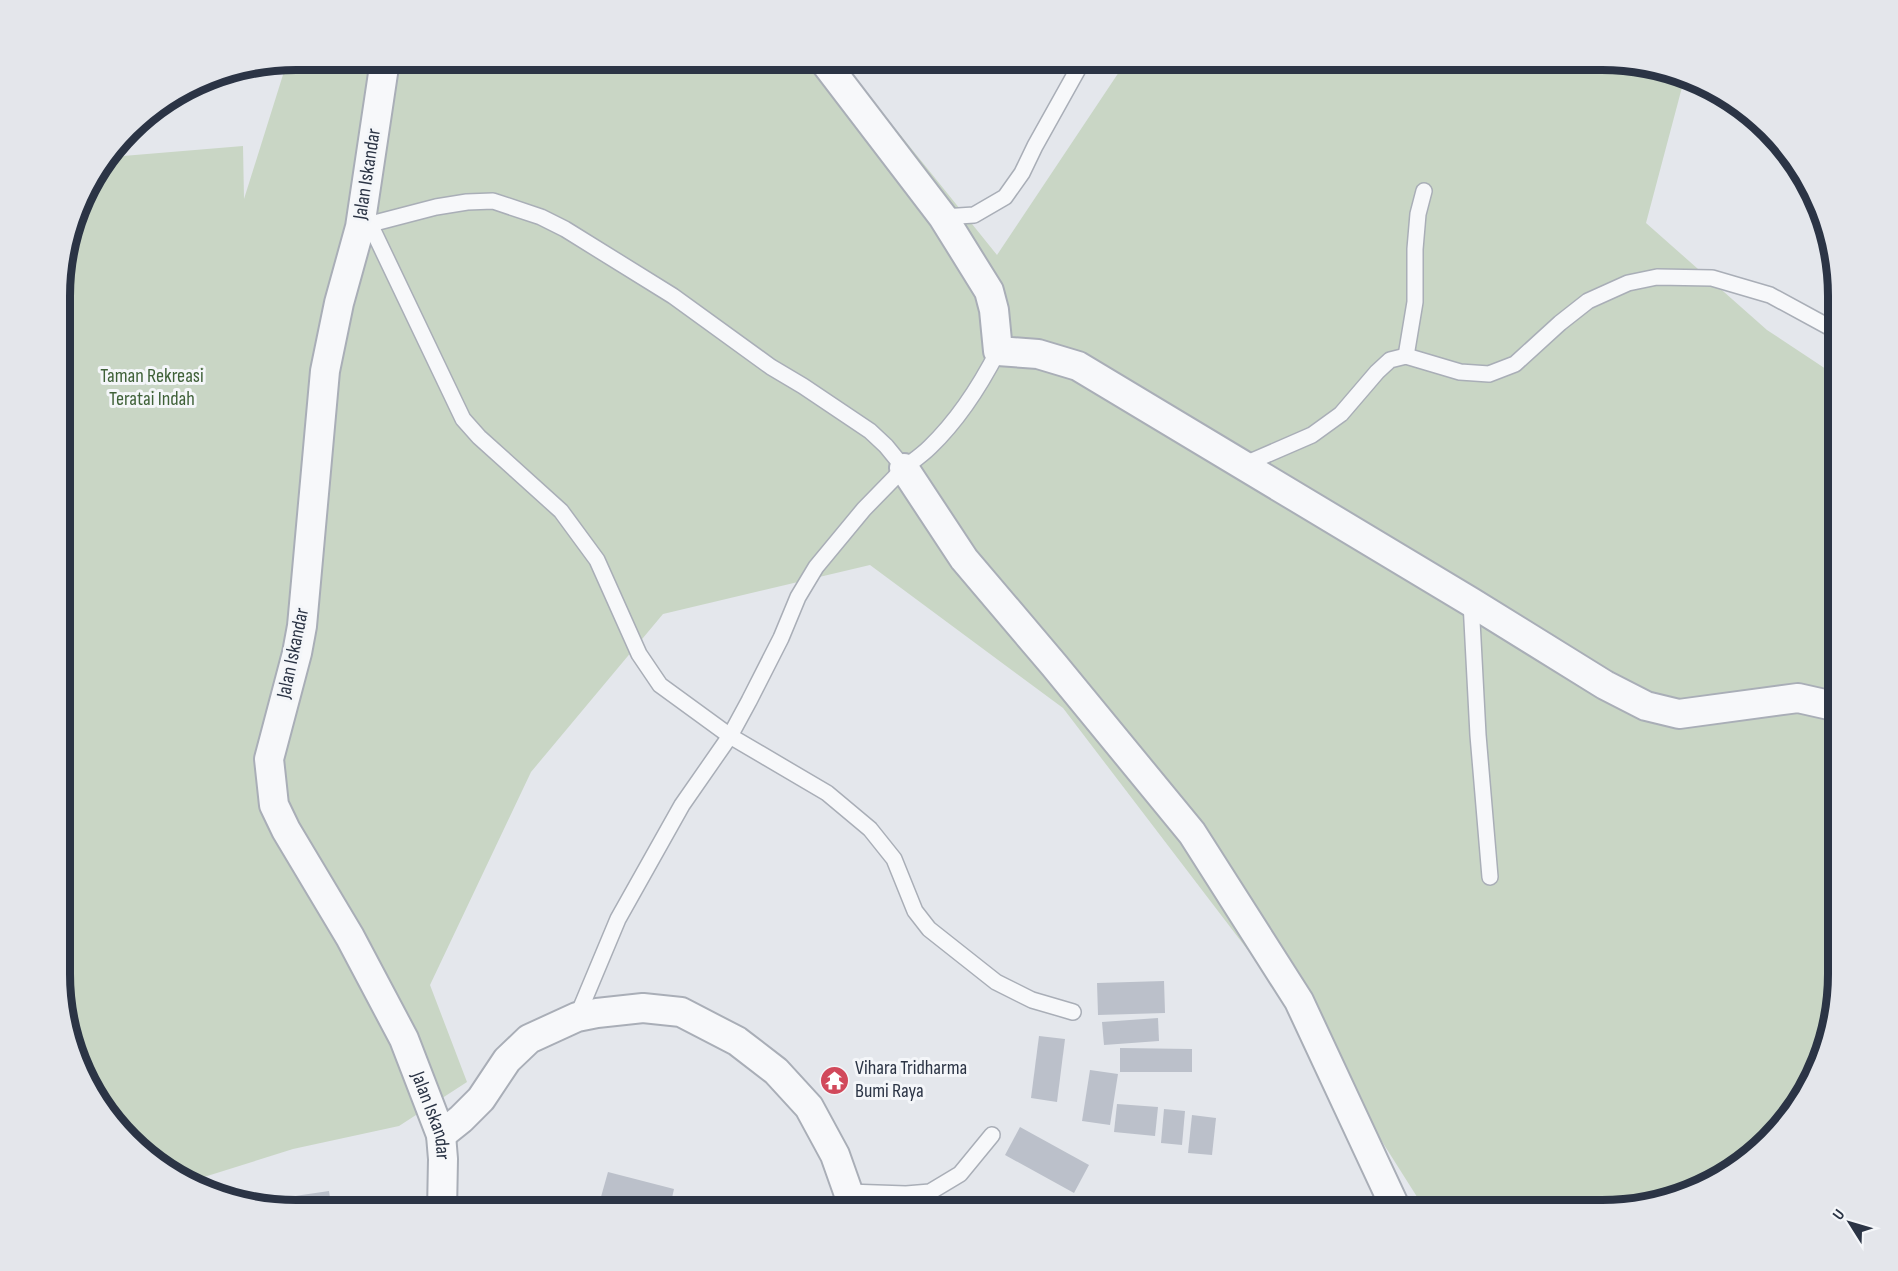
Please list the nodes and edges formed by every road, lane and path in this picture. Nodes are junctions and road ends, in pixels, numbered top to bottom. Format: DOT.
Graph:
graph roads {
  1 [pos="384,70"];
  2 [pos="831,70"];
  3 [pos="1077,70"];
  4 [pos="1424,191"];
  5 [pos="943,217"];
  6 [pos="365,225"];
  7 [pos="1828,326"];
  8 [pos="998,351"];
  9 [pos="1406,356"];
  10 [pos="1243,465"];
  11 [pos="904,468"];
  12 [pos="1472,602"];
  13 [pos="1828,705"];
  14 [pos="730,736"];
  15 [pos="1490,877"];
  16 [pos="1073,1012"];
  17 [pos="577,1017"];
  18 [pos="441,1135"];
  19 [pos="992,1135"];
  20 [pos="442,1201"];
  21 [pos="850,1201"];
  22 [pos="1392,1201"];
  1 -- 6 [label="street, Jalan Iskandar"];
  2 -- 5 [label="street"];
  3 -- 5 [label="lane"];
  4 -- 9 [label="lane"];
  5 -- 8 [label="street"];
  6 -- 11 [label="lane"];
  6 -- 14 [label="lane"];
  6 -- 18 [label="street, Jalan Iskandar"];
  7 -- 9 [label="lane"];
  8 -- 10 [label="street"];
  8 -- 11 [label="lane"];
  9 -- 10 [label="lane"];
  10 -- 12 [label="street"];
  11 -- 14 [label="lane"];
  11 -- 22 [label="street"];
  12 -- 13 [label="street"];
  12 -- 15 [label="lane"];
  14 -- 16 [label="lane"];
  14 -- 17 [label="lane"];
  17 -- 18 [label="street"];
  17 -- 21 [label="street"];
  18 -- 20 [label="street, Jalan Iskandar"];
  19 -- 21 [label="lane"];
}
